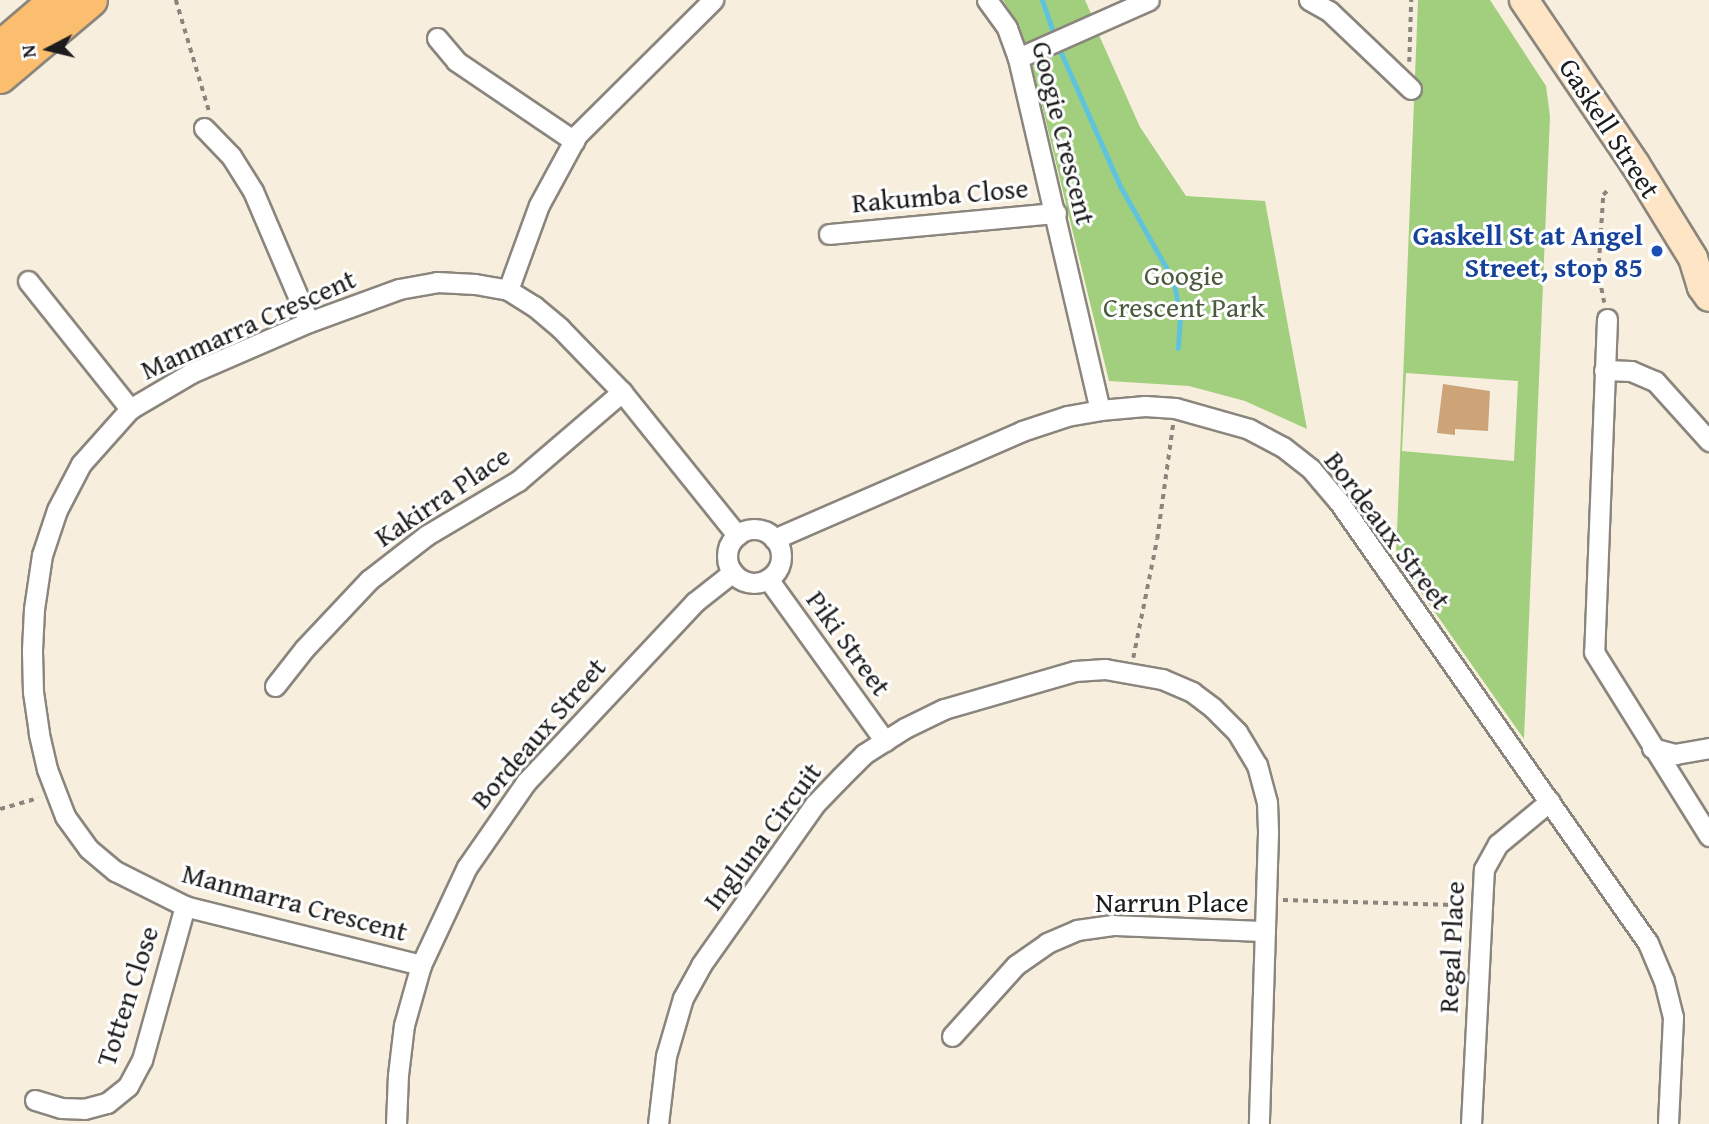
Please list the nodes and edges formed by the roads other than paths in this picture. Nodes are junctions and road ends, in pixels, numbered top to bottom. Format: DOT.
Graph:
graph roads {
  1 [pos="56,0"];
  2 [pos="91,0"];
  3 [pos="713,0"];
  4 [pos="987,0"];
  5 [pos="1149,0"];
  6 [pos="1309,0"];
  7 [pos="1524,0"];
  8 [pos="437,38"];
  9 [pos="0,48"];
  10 [pos="1018,58"];
  11 [pos="0,77"];
  12 [pos="1411,89"];
  13 [pos="204,128"];
  14 [pos="574,141"];
  15 [pos="1056,213"];
  16 [pos="829,234"];
  17 [pos="1701,264"];
  18 [pos="28,281"];
  19 [pos="508,290"];
  20 [pos="1709,297"];
  21 [pos="1607,319"];
  22 [pos="309,322"];
  23 [pos="1604,370"];
  24 [pos="622,392"];
  25 [pos="130,409"];
  26 [pos="1100,410"];
  27 [pos="1709,441"];
  28 [pos="737,535"];
  29 [pos="774,539"];
  30 [pos="733,572"];
  31 [pos="768,579"];
  32 [pos="275,686"];
  33 [pos="885,741"];
  34 [pos="1652,748"];
  35 [pos="1709,748"];
  36 [pos="1550,801"];
  37 [pos="1709,836"];
  38 [pos="185,906"];
  39 [pos="1265,931"];
  40 [pos="421,965"];
  41 [pos="953,1036"];
  42 [pos="35,1100"];
  43 [pos="396,1124"];
  44 [pos="658,1124"];
  45 [pos="1259,1124"];
  46 [pos="1471,1124"];
  47 [pos="1668,1124"];
  1 -- 9 [label="main road"];
  2 -- 11 [label="main road"];
  3 -- 14 [label="street"];
  4 -- 10 [label="street, Googie Crescent"];
  5 -- 10 [label="street"];
  6 -- 12 [label="street"];
  7 -- 17 [label="street, Gaskell Street"];
  8 -- 14 [label="street"];
  10 -- 15 [label="street, Googie Crescent"];
  13 -- 22 [label="street"];
  14 -- 19 [label="street"];
  15 -- 16 [label="street, Rakumba Close"];
  15 -- 26 [label="street, Googie Crescent"];
  17 -- 20 [label="street, Gaskell Street"];
  18 -- 25 [label="street"];
  19 -- 22 [label="street, Manmarra Crescent"];
  19 -- 24 [label="street, Manmarra Crescent"];
  21 -- 23 [label="street"];
  22 -- 25 [label="street, Manmarra Crescent"];
  23 -- 27 [label="street"];
  23 -- 34 [label="street"];
  24 -- 28 [label="street, Manmarra Crescent"];
  24 -- 32 [label="street, Kakirra Place"];
  25 -- 38 [label="street, Manmarra Crescent"];
  26 -- 29 [label="street, Bordeaux Street"];
  26 -- 36 [label="street, Bordeaux Street"];
  28 -- 29 [label="street"];
  28 -- 30 [label="street"];
  29 -- 31 [label="street"];
  30 -- 31 [label="street"];
  30 -- 40 [label="street, Bordeaux Street"];
  31 -- 33 [label="street, Piki Street"];
  33 -- 39 [label="street, Ingluna Circuit"];
  33 -- 44 [label="street, Ingluna Circuit"];
  34 -- 35 [label="street"];
  34 -- 37 [label="street"];
  36 -- 46 [label="street, Regal Place"];
  36 -- 47 [label="street, Bordeaux Street"];
  38 -- 40 [label="street, Manmarra Crescent"];
  38 -- 42 [label="street, Totten Close"];
  39 -- 41 [label="street, Narrun Place"];
  39 -- 45 [label="street, Ingluna Circuit"];
  40 -- 43 [label="street, Bordeaux Street"];
}
